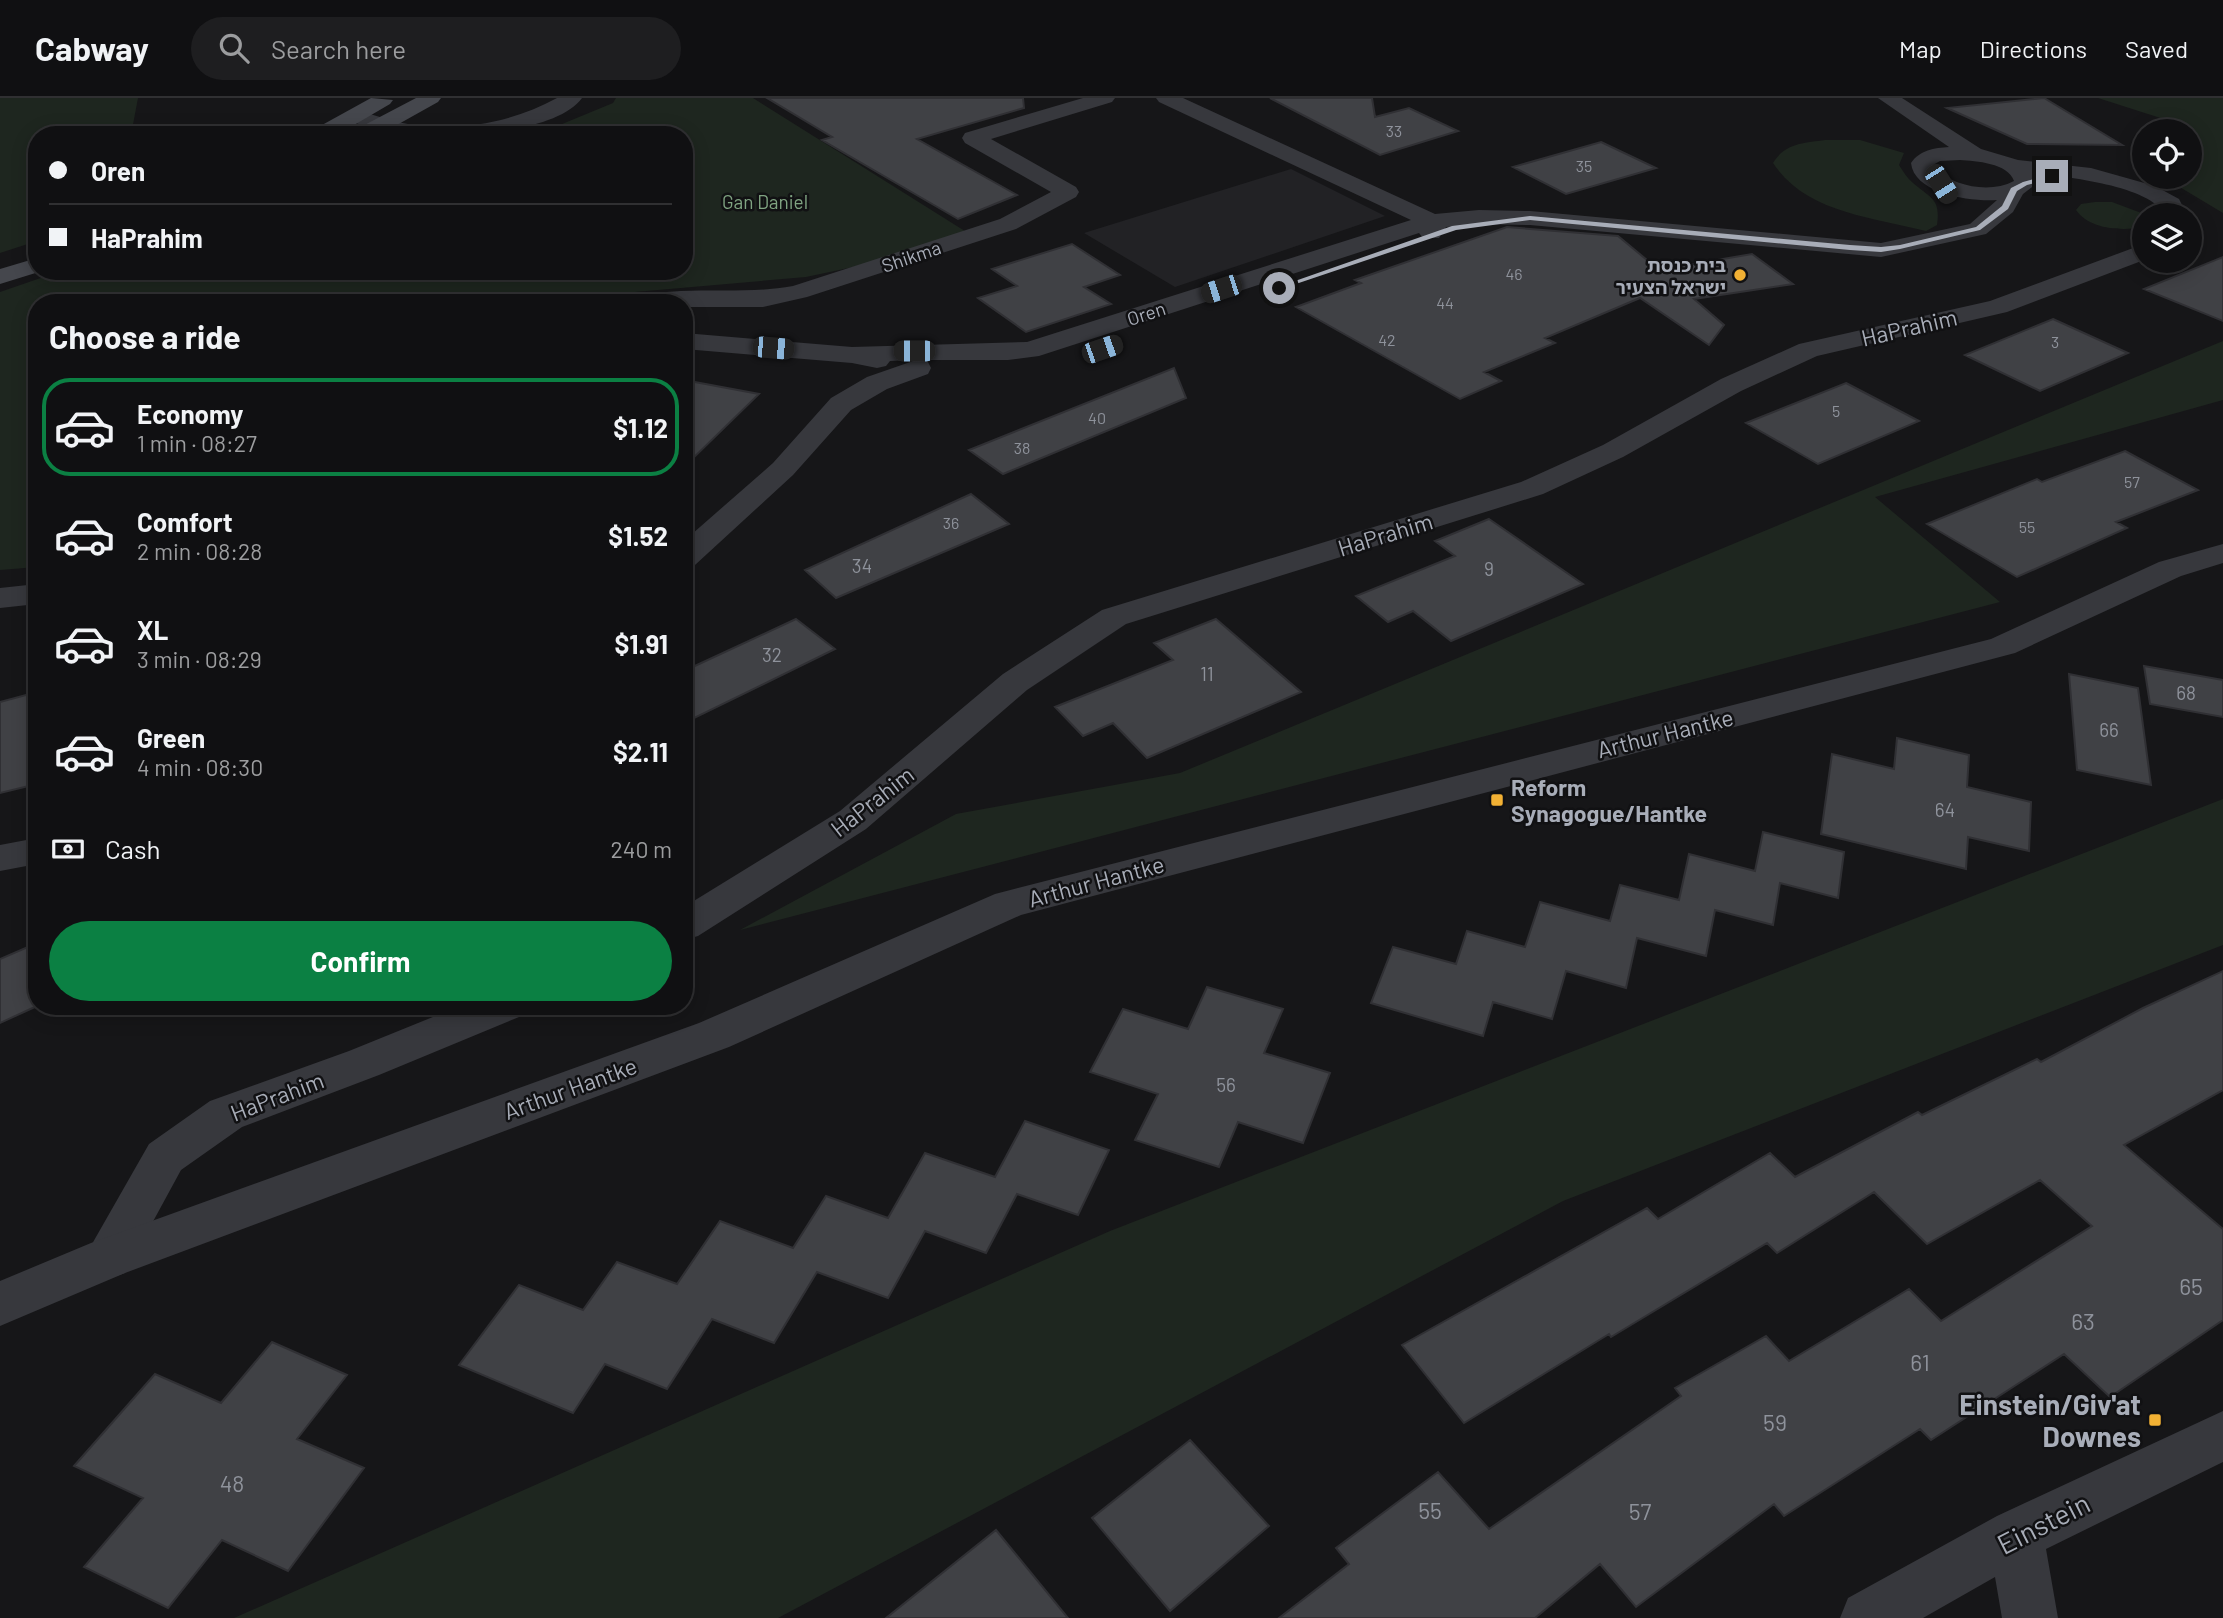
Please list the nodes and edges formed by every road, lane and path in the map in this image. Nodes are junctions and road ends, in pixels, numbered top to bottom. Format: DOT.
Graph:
graph roads {
  1 [pos="387,98"];
  2 [pos="565,98"];
  3 [pos="572,98"];
  4 [pos="1105,98"];
  5 [pos="1166,98"];
  6 [pos="1888,98"];
  7 [pos="426,101"];
  8 [pos="1919,118"];
  9 [pos="375,126"];
  10 [pos="426,126"];
  11 [pos="441,126"];
  12 [pos="501,126"];
  13 [pos="1946,153"];
  14 [pos="1974,154"];
  15 [pos="2017,180"];
  16 [pos="1941,184"];
  17 [pos="2170,203"];
  18 [pos="1431,228"];
  19 [pos="1931,240"];
  20 [pos="28,255"];
  21 [pos="2132,256"];
  22 [pos="0,264"];
  23 [pos="28,268"];
  24 [pos="0,277"];
  25 [pos="693,299"];
  26 [pos="693,342"];
  27 [pos="852,355"];
  28 [pos="925,366"];
  29 [pos="841,404"];
  30 [pos="693,550"];
  31 [pos="2223,553"];
  32 [pos="28,595"];
  33 [pos="0,598"];
  34 [pos="28,852"];
  35 [pos="0,858"];
  36 [pos="693,920"];
  37 [pos="482,1015"];
  38 [pos="108,1258"];
  39 [pos="0,1304"];
  40 [pos="2223,1436"];
  41 [pos="2016,1535"];
  42 [pos="1868,1618"];
  43 [pos="2030,1618"];
  1 -- 9 [label="main road"];
  2 -- 11 [label="street"];
  3 -- 12 [label="street"];
  4 -- 25 [label="street, Shikma"];
  5 -- 18 [label="street"];
  6 -- 8 [label="street"];
  7 -- 9 [label="main road"];
  7 -- 10 [label="main road"];
  8 -- 13 [label="street"];
  8 -- 14 [label="street"];
  13 -- 14 [label="street"];
  13 -- 16 [label="street"];
  14 -- 15 [label="street"];
  15 -- 16 [label="street"];
  15 -- 17 [label="street"];
  15 -- 19 [label="street, Oren"];
  16 -- 19 [label="street"];
  18 -- 19 [label="street, Oren"];
  18 -- 27 [label="street, Oren"];
  18 -- 28 [label="street, Oren"];
  20 -- 22 [label="main road"];
  21 -- 36 [label="street, HaPrahim"];
  23 -- 24 [label="main road"];
  26 -- 27 [label="street"];
  27 -- 28 [label="street, Oren"];
  27 -- 29 [label="street, Oren"];
  28 -- 29 [label="street, Oren"];
  29 -- 30 [label="street, Oren"];
  31 -- 38 [label="street, Arthur Hantke"];
  32 -- 33 [label="street"];
  34 -- 35 [label="street"];
  37 -- 38 [label="street, HaPrahim"];
  38 -- 39 [label="street, Arthur Hantke"];
  40 -- 41 [label="street, Einstein"];
  41 -- 42 [label="street, Einstein"];
  41 -- 43 [label="street"];
}
